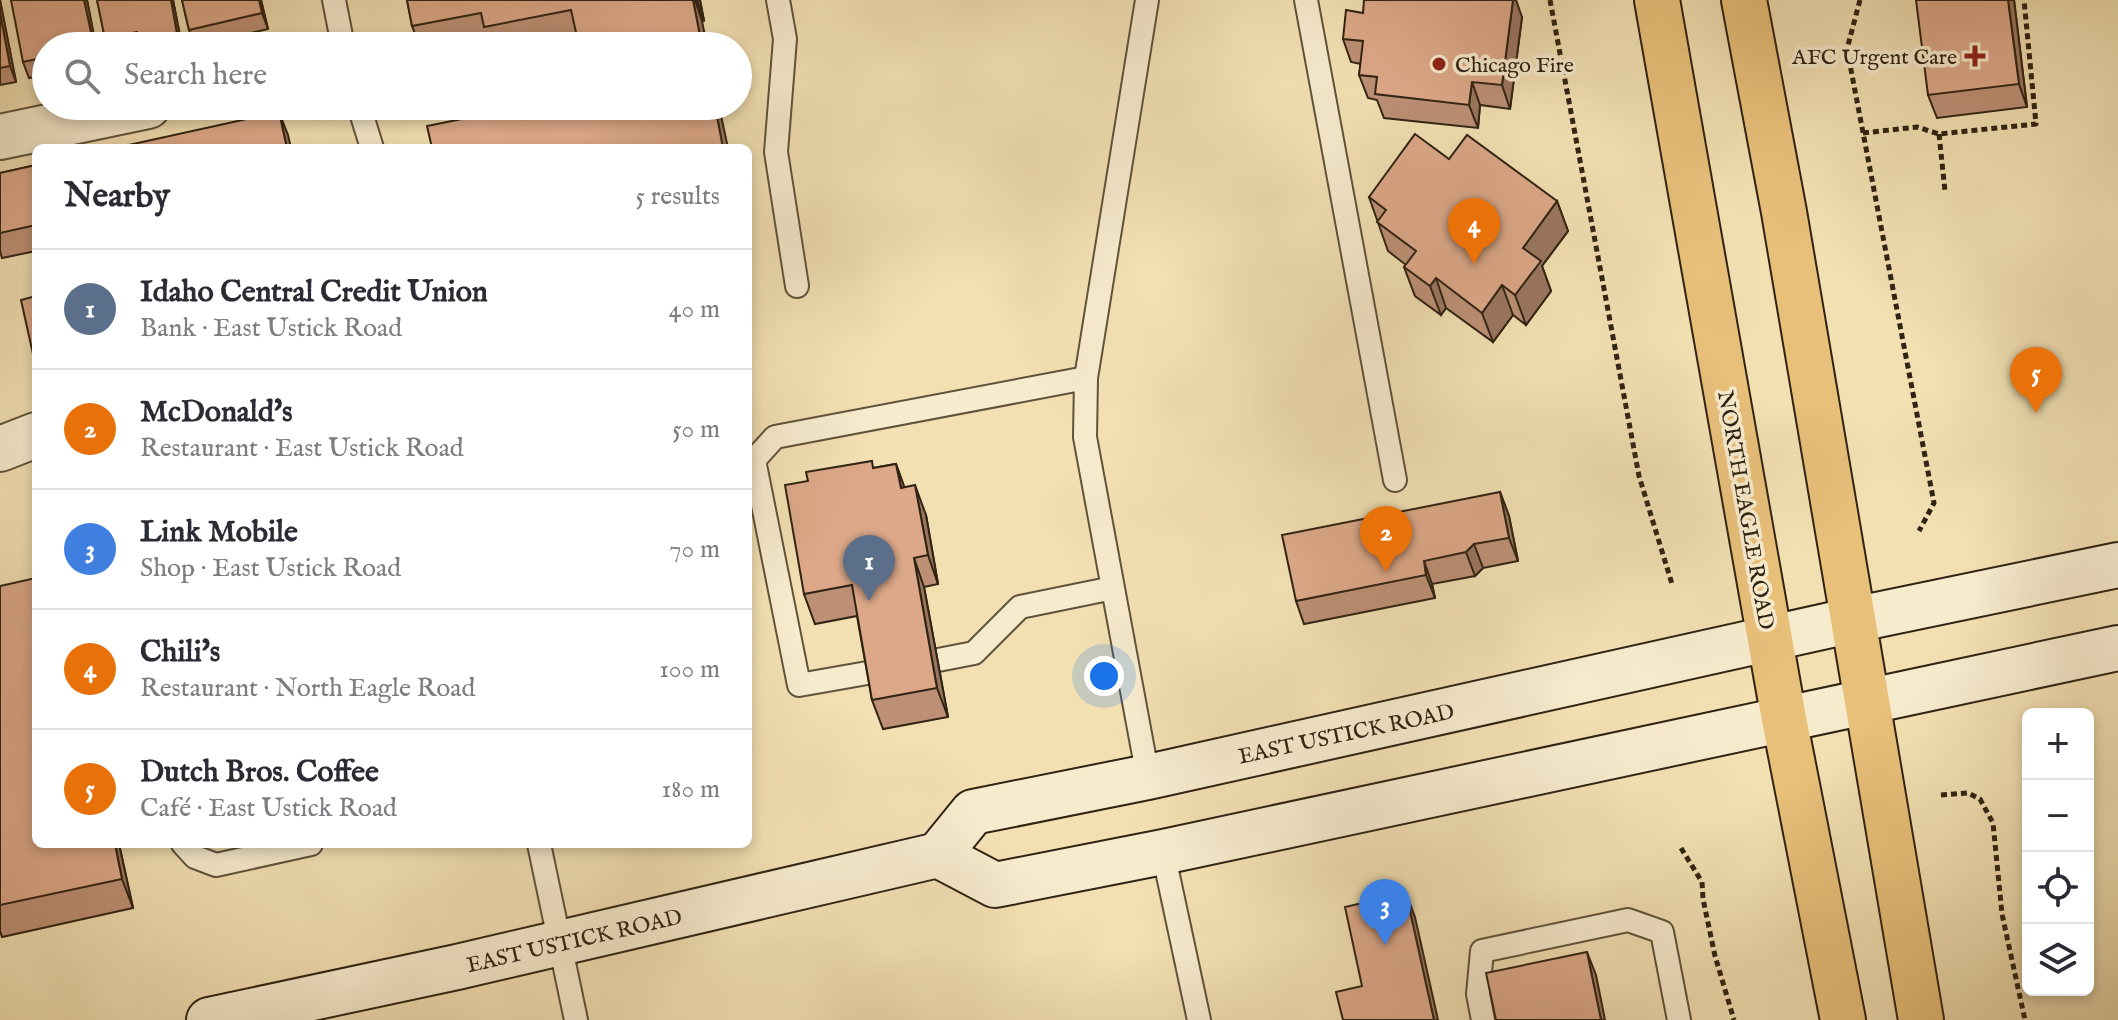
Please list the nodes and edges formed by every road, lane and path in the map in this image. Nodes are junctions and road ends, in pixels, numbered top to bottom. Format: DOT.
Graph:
graph roads {
  1 [pos="334,0"];
  2 [pos="778,0"];
  3 [pos="1147,0"];
  4 [pos="1306,0"];
  5 [pos="1550,0"];
  6 [pos="1657,0"];
  7 [pos="1744,0"];
  8 [pos="1860,0"];
  9 [pos="2024,0"];
  10 [pos="340,32"];
  11 [pos="81,120"];
  12 [pos="363,120"];
  13 [pos="1862,133"];
  14 [pos="1939,134"];
  15 [pos="0,137"];
  16 [pos="371,144"];
  17 [pos="1945,191"];
  18 [pos="797,286"];
  19 [pos="1086,378"];
  20 [pos="32,437"];
  21 [pos="0,449"];
  22 [pos="1395,480"];
  23 [pos="1919,531"];
  24 [pos="2118,565"];
  25 [pos="1672,584"];
  26 [pos="1113,588"];
  27 [pos="1853,620"];
  28 [pos="1771,639"];
  29 [pos="2118,648"];
  30 [pos="938,660"];
  31 [pos="873,672"];
  32 [pos="1868,702"];
  33 [pos="1784,719"];
  34 [pos="1148,777"];
  35 [pos="1941,795"];
  36 [pos="187,848"];
  37 [pos="293,848"];
  38 [pos="540,848"];
  39 [pos="1681,848"];
  40 [pos="1163,852"];
  41 [pos="938,855"];
  42 [pos="560,943"];
  43 [pos="209,1020"];
  44 [pos="576,1020"];
  45 [pos="1199,1020"];
  46 [pos="1483,1020"];
  47 [pos="1679,1020"];
  48 [pos="1734,1020"];
  49 [pos="1843,1020"];
  50 [pos="1921,1020"];
  51 [pos="2025,1020"];
  1 -- 10 [label="lane"];
  2 -- 18 [label="lane"];
  3 -- 19 [label="lane"];
  4 -- 22 [label="lane"];
  5 -- 25 [label="path"];
  6 -- 28 [label="highway, NORTH EAGLE ROAD"];
  7 -- 27 [label="highway"];
  8 -- 13 [label="path"];
  9 -- 14 [label="path"];
  11 -- 15 [label="main road"];
  12 -- 16 [label="lane"];
  13 -- 14 [label="path"];
  13 -- 23 [label="path"];
  14 -- 17 [label="path"];
  19 -- 26 [label="lane"];
  19 -- 31 [label="lane"];
  20 -- 21 [label="main road"];
  24 -- 27 [label="main road"];
  26 -- 30 [label="lane"];
  26 -- 34 [label="lane"];
  27 -- 28 [label="main road, EAST USTICK ROAD"];
  27 -- 32 [label="highway"];
  28 -- 33 [label="highway, NORTH EAGLE ROAD"];
  28 -- 34 [label="main road, EAST USTICK ROAD"];
  29 -- 32 [label="main road"];
  32 -- 33 [label="main road"];
  32 -- 50 [label="highway"];
  33 -- 40 [label="main road"];
  33 -- 49 [label="highway, NORTH EAGLE ROAD"];
  34 -- 41 [label="main road, EAST USTICK ROAD"];
  35 -- 51 [label="path"];
  36 -- 37 [label="lane"];
  38 -- 42 [label="lane"];
  39 -- 48 [label="path"];
  40 -- 41 [label="main road"];
  40 -- 45 [label="lane"];
  41 -- 42 [label="main road, EAST USTICK ROAD"];
  42 -- 43 [label="main road, EAST USTICK ROAD"];
  42 -- 44 [label="lane"];
  46 -- 47 [label="lane"];
}
